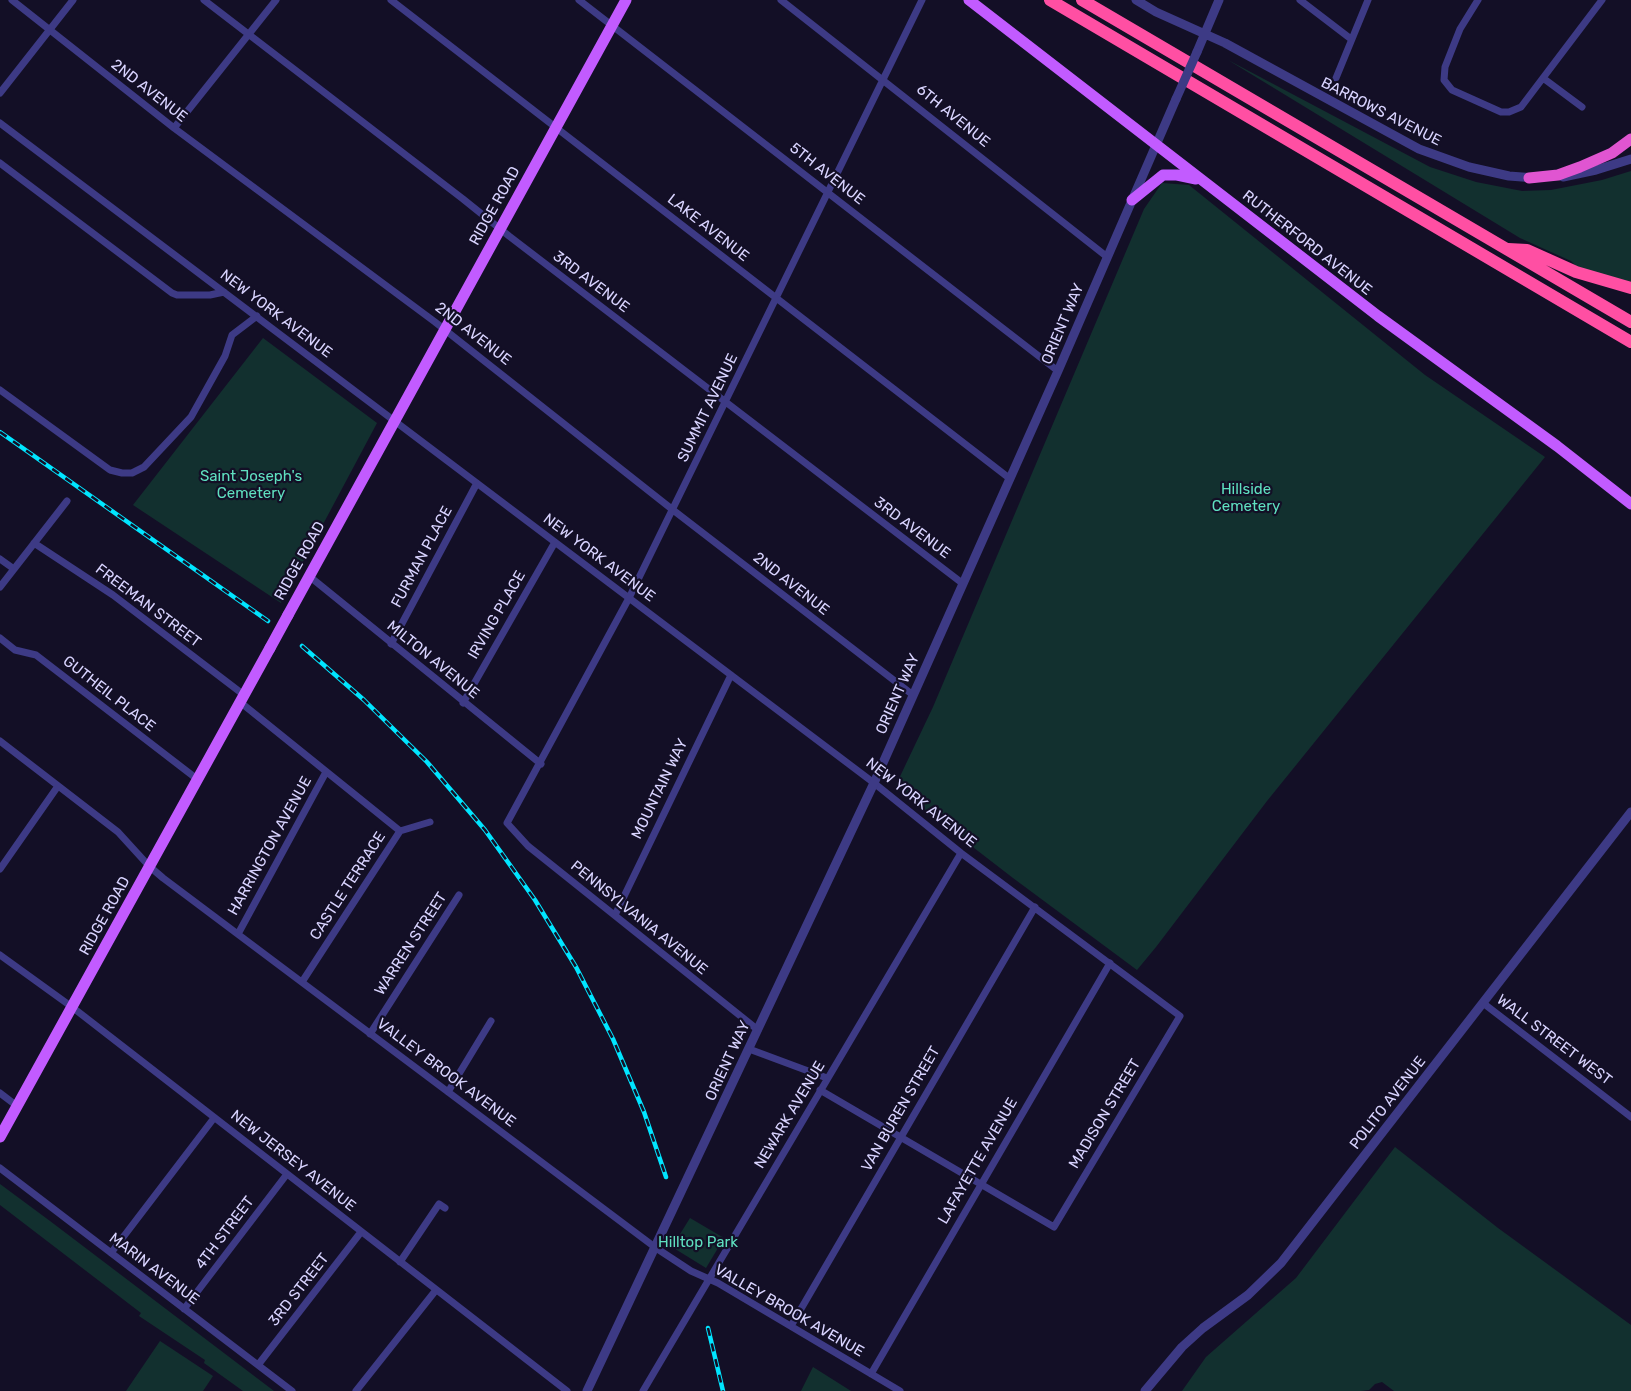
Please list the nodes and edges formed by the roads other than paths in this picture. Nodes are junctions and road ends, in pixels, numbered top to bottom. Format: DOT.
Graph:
graph roads {
  1 [pos="12,0"];
  2 [pos="73,0"];
  3 [pos="204,0"];
  4 [pos="276,0"];
  5 [pos="391,0"];
  6 [pos="579,0"];
  7 [pos="626,0"];
  8 [pos="781,0"];
  9 [pos="922,0"];
  10 [pos="969,0"];
  11 [pos="1050,0"];
  12 [pos="1082,0"];
  13 [pos="1136,0"];
  14 [pos="1219,0"];
  15 [pos="1300,0"];
  16 [pos="1368,0"];
  17 [pos="1478,0"];
  18 [pos="1602,0"];
  19 [pos="613,24"];
  20 [pos="50,31"];
  21 [pos="248,34"];
  22 [pos="1205,34"];
  23 [pos="1352,39"];
  24 [pos="882,78"];
  25 [pos="1336,78"];
  26 [pos="1543,78"];
  27 [pos="0,93"];
  28 [pos="1582,107"];
  29 [pos="0,124"];
  30 [pos="555,126"];
  31 [pos="174,128"];
  32 [pos="1631,139"];
  33 [pos="1156,144"];
  34 [pos="1631,158"];
  35 [pos="0,163"];
  36 [pos="1529,178"];
  37 [pos="1203,181"];
  38 [pos="827,192"];
  39 [pos="1132,200"];
  40 [pos="500,228"];
  41 [pos="1507,249"];
  42 [pos="1106,256"];
  43 [pos="1631,288"];
  44 [pos="224,292"];
  45 [pos="777,299"];
  46 [pos="257,316"];
  47 [pos="1631,322"];
  48 [pos="445,330"];
  49 [pos="1631,342"];
  50 [pos="1058,371"];
  51 [pos="0,390"];
  52 [pos="726,403"];
  53 [pos="394,420"];
  54 [pos="1009,478"];
  55 [pos="477,483"];
  56 [pos="67,501"];
  57 [pos="1631,504"];
  58 [pos="672,510"];
  59 [pos="555,542"];
  60 [pos="34,543"];
  61 [pos="0,559"];
  62 [pos="14,569"];
  63 [pos="309,576"];
  64 [pos="962,583"];
  65 [pos="0,587"];
  66 [pos="629,598"];
  67 [pos="0,638"];
  68 [pos="391,644"];
  69 [pos="731,675"];
  70 [pos="913,695"];
  71 [pos="242,698"];
  72 [pos="462,702"];
  73 [pos="0,741"];
  74 [pos="541,764"];
  75 [pos="326,772"];
  76 [pos="197,779"];
  77 [pos="874,783"];
  78 [pos="58,786"];
  79 [pos="1631,812"];
  80 [pos="430,822"];
  81 [pos="507,824"];
  82 [pos="400,831"];
  83 [pos="962,853"];
  84 [pos="149,866"];
  85 [pos="0,868"];
  86 [pos="459,895"];
  87 [pos="1035,907"];
  88 [pos="615,915"];
  89 [pos="238,934"];
  90 [pos="0,955"];
  91 [pos="1110,963"];
  92 [pos="302,982"];
  93 [pos="1483,1003"];
  94 [pos="72,1007"];
  95 [pos="1180,1016"];
  96 [pos="491,1020"];
  97 [pos="758,1030"];
  98 [pos="370,1034"];
  99 [pos="749,1049"];
  100 [pos="827,1078"];
  101 [pos="820,1090"];
  102 [pos="448,1092"];
  103 [pos="0,1093"];
  104 [pos="17,1106"];
  105 [pos="1631,1117"];
  106 [pos="214,1118"];
  107 [pos="0,1137"];
  108 [pos="900,1138"];
  109 [pos="0,1168"];
  110 [pos="287,1174"];
  111 [pos="980,1185"];
  112 [pos="445,1208"];
  113 [pos="361,1232"];
  114 [pos="656,1248"];
  115 [pos="111,1253"];
  116 [pos="400,1262"];
  117 [pos="708,1280"];
  118 [pos="436,1290"];
  119 [pos="184,1309"];
  120 [pos="791,1326"];
  121 [pos="258,1365"];
  122 [pos="871,1374"];
  123 [pos="292,1391"];
  124 [pos="356,1391"];
  125 [pos="567,1391"];
  126 [pos="587,1391"];
  127 [pos="643,1391"];
  128 [pos="900,1391"];
  129 [pos="1145,1391"];
  1 -- 20 [label="street, 2ND AVENUE"];
  2 -- 20 [label="street"];
  3 -- 21 [label="street, 3RD AVENUE"];
  4 -- 21 [label="street"];
  5 -- 30 [label="street, LAKE AVENUE"];
  6 -- 19 [label="street, 5TH AVENUE"];
  7 -- 19 [label="main road, RIDGE ROAD"];
  8 -- 24 [label="street, 6TH AVENUE"];
  9 -- 24 [label="street, SUMMIT AVENUE"];
  10 -- 33 [label="main road, RUTHERFORD AVENUE"];
  11 -- 49 [label="highway"];
  12 -- 41 [label="highway"];
  13 -- 22 [label="street, BARROWS AVENUE"];
  14 -- 22 [label="street, ORIENT WAY"];
  15 -- 23 [label="street"];
  16 -- 23 [label="street"];
  17 -- 26 [label="street"];
  18 -- 26 [label="street"];
  19 -- 30 [label="main road, RIDGE ROAD"];
  19 -- 38 [label="street, 5TH AVENUE"];
  20 -- 27 [label="street"];
  20 -- 31 [label="street, 2ND AVENUE"];
  21 -- 31 [label="street"];
  21 -- 40 [label="street, 3RD AVENUE"];
  22 -- 33 [label="street, ORIENT WAY, bridge"];
  22 -- 36 [label="street, BARROWS AVENUE"];
  23 -- 25 [label="street"];
  24 -- 38 [label="street, SUMMIT AVENUE"];
  24 -- 42 [label="street, 6TH AVENUE"];
  26 -- 28 [label="street"];
  29 -- 44 [label="street, NEW YORK AVENUE"];
  30 -- 40 [label="main road, RIDGE ROAD"];
  30 -- 45 [label="street, LAKE AVENUE"];
  31 -- 48 [label="street, 2ND AVENUE"];
  32 -- 36 [label="highway"];
  33 -- 37 [label="main road, RUTHERFORD AVENUE"];
  33 -- 39 [label="street, ORIENT WAY"];
  34 -- 36 [label="street, BARROWS AVENUE"];
  35 -- 44 [label="street"];
  37 -- 39 [label="main road"];
  37 -- 57 [label="main road, RUTHERFORD AVENUE"];
  38 -- 45 [label="street, SUMMIT AVENUE"];
  38 -- 50 [label="street, 5TH AVENUE"];
  39 -- 42 [label="street, ORIENT WAY"];
  40 -- 48 [label="main road, RIDGE ROAD"];
  40 -- 52 [label="street, 3RD AVENUE"];
  41 -- 43 [label="highway"];
  41 -- 47 [label="highway"];
  42 -- 50 [label="street, ORIENT WAY"];
  44 -- 46 [label="street, NEW YORK AVENUE"];
  45 -- 52 [label="street, SUMMIT AVENUE"];
  45 -- 54 [label="street, LAKE AVENUE"];
  46 -- 51 [label="street"];
  46 -- 53 [label="street, NEW YORK AVENUE"];
  48 -- 53 [label="main road, RIDGE ROAD"];
  48 -- 58 [label="street, 2ND AVENUE"];
  50 -- 54 [label="street, ORIENT WAY"];
  52 -- 58 [label="street, SUMMIT AVENUE"];
  52 -- 64 [label="street, 3RD AVENUE"];
  53 -- 55 [label="street, NEW YORK AVENUE"];
  53 -- 63 [label="main road, RIDGE ROAD"];
  54 -- 64 [label="street, ORIENT WAY"];
  55 -- 59 [label="street, NEW YORK AVENUE"];
  55 -- 68 [label="street, FURMAN PLACE"];
  56 -- 60 [label="street"];
  58 -- 66 [label="street, SUMMIT AVENUE"];
  58 -- 70 [label="street, 2ND AVENUE"];
  59 -- 66 [label="street, NEW YORK AVENUE"];
  59 -- 72 [label="street, IRVING PLACE"];
  60 -- 62 [label="street"];
  60 -- 71 [label="street, FREEMAN STREET"];
  61 -- 62 [label="street"];
  62 -- 65 [label="street"];
  63 -- 68 [label="street, MILTON AVENUE"];
  63 -- 71 [label="main road, RIDGE ROAD, bridge"];
  64 -- 70 [label="street, ORIENT WAY"];
  66 -- 69 [label="street, NEW YORK AVENUE"];
  66 -- 74 [label="street, SUMMIT AVENUE"];
  67 -- 76 [label="street, GUTHEIL PLACE"];
  68 -- 72 [label="street, MILTON AVENUE"];
  69 -- 77 [label="street, NEW YORK AVENUE"];
  69 -- 88 [label="street, MOUNTAIN WAY"];
  70 -- 77 [label="street, ORIENT WAY"];
  71 -- 75 [label="street, FREEMAN STREET"];
  71 -- 76 [label="main road, RIDGE ROAD"];
  72 -- 74 [label="street, MILTON AVENUE"];
  73 -- 78 [label="street, VALLEY BROOK AVENUE"];
  74 -- 81 [label="street, SUMMIT AVENUE"];
  75 -- 82 [label="street, FREEMAN STREET"];
  75 -- 89 [label="street, HARRINGTON AVENUE"];
  76 -- 84 [label="main road, RIDGE ROAD"];
  77 -- 83 [label="street, NEW YORK AVENUE"];
  77 -- 97 [label="street, ORIENT WAY"];
  78 -- 84 [label="street, VALLEY BROOK AVENUE"];
  78 -- 85 [label="street"];
  79 -- 93 [label="street, POLITO AVENUE"];
  80 -- 82 [label="street, CASTLE TERRACE"];
  81 -- 88 [label="street, PENNSYLVANIA AVENUE"];
  82 -- 92 [label="street, CASTLE TERRACE"];
  83 -- 87 [label="street, NEW YORK AVENUE"];
  83 -- 100 [label="street, NEWARK AVENUE"];
  84 -- 89 [label="street, VALLEY BROOK AVENUE"];
  84 -- 94 [label="main road, RIDGE ROAD"];
  86 -- 98 [label="street, WARREN STREET"];
  87 -- 91 [label="street, NEW YORK AVENUE"];
  87 -- 108 [label="street, VAN BUREN STREET"];
  88 -- 97 [label="street, PENNSYLVANIA AVENUE"];
  89 -- 92 [label="street, VALLEY BROOK AVENUE"];
  90 -- 94 [label="street, NEW JERSEY AVENUE"];
  91 -- 95 [label="street, NEW YORK AVENUE"];
  91 -- 111 [label="street, LAFAYETTE AVENUE"];
  92 -- 98 [label="street, VALLEY BROOK AVENUE"];
  93 -- 105 [label="street, WALL STREET WEST"];
  93 -- 129 [label="street, POLITO AVENUE"];
  94 -- 104 [label="main road, RIDGE ROAD"];
  94 -- 106 [label="street, NEW JERSEY AVENUE"];
  95 -- 111 [label="street, MADISON STREET"];
  96 -- 102 [label="street"];
  97 -- 99 [label="street, ORIENT WAY"];
  98 -- 102 [label="street, VALLEY BROOK AVENUE"];
  99 -- 100 [label="street"];
  99 -- 114 [label="street, ORIENT WAY"];
  100 -- 101 [label="street, NEWARK AVENUE"];
  101 -- 108 [label="street"];
  101 -- 117 [label="street, NEWARK AVENUE"];
  102 -- 114 [label="street, VALLEY BROOK AVENUE"];
  103 -- 104 [label="street"];
  104 -- 107 [label="main road, RIDGE ROAD"];
  106 -- 110 [label="street, NEW JERSEY AVENUE"];
  106 -- 115 [label="street"];
  108 -- 111 [label="street"];
  108 -- 120 [label="street, VAN BUREN STREET"];
  109 -- 115 [label="street, MARIN AVENUE"];
  110 -- 113 [label="street, NEW JERSEY AVENUE"];
  110 -- 119 [label="street, 4TH STREET"];
  111 -- 122 [label="street, LAFAYETTE AVENUE"];
  112 -- 116 [label="street"];
  113 -- 116 [label="street, NEW JERSEY AVENUE"];
  113 -- 121 [label="street, 3RD STREET"];
  114 -- 117 [label="street, VALLEY BROOK AVENUE"];
  114 -- 126 [label="street, ORIENT WAY"];
  115 -- 119 [label="street, MARIN AVENUE"];
  116 -- 118 [label="street, NEW JERSEY AVENUE"];
  117 -- 120 [label="street, VALLEY BROOK AVENUE"];
  117 -- 127 [label="street, NEWARK AVENUE"];
  118 -- 124 [label="street"];
  118 -- 125 [label="street, NEW JERSEY AVENUE"];
  119 -- 121 [label="street, MARIN AVENUE"];
  120 -- 122 [label="street, VALLEY BROOK AVENUE"];
  121 -- 123 [label="street, MARIN AVENUE"];
  122 -- 128 [label="street, VALLEY BROOK AVENUE"];
}
